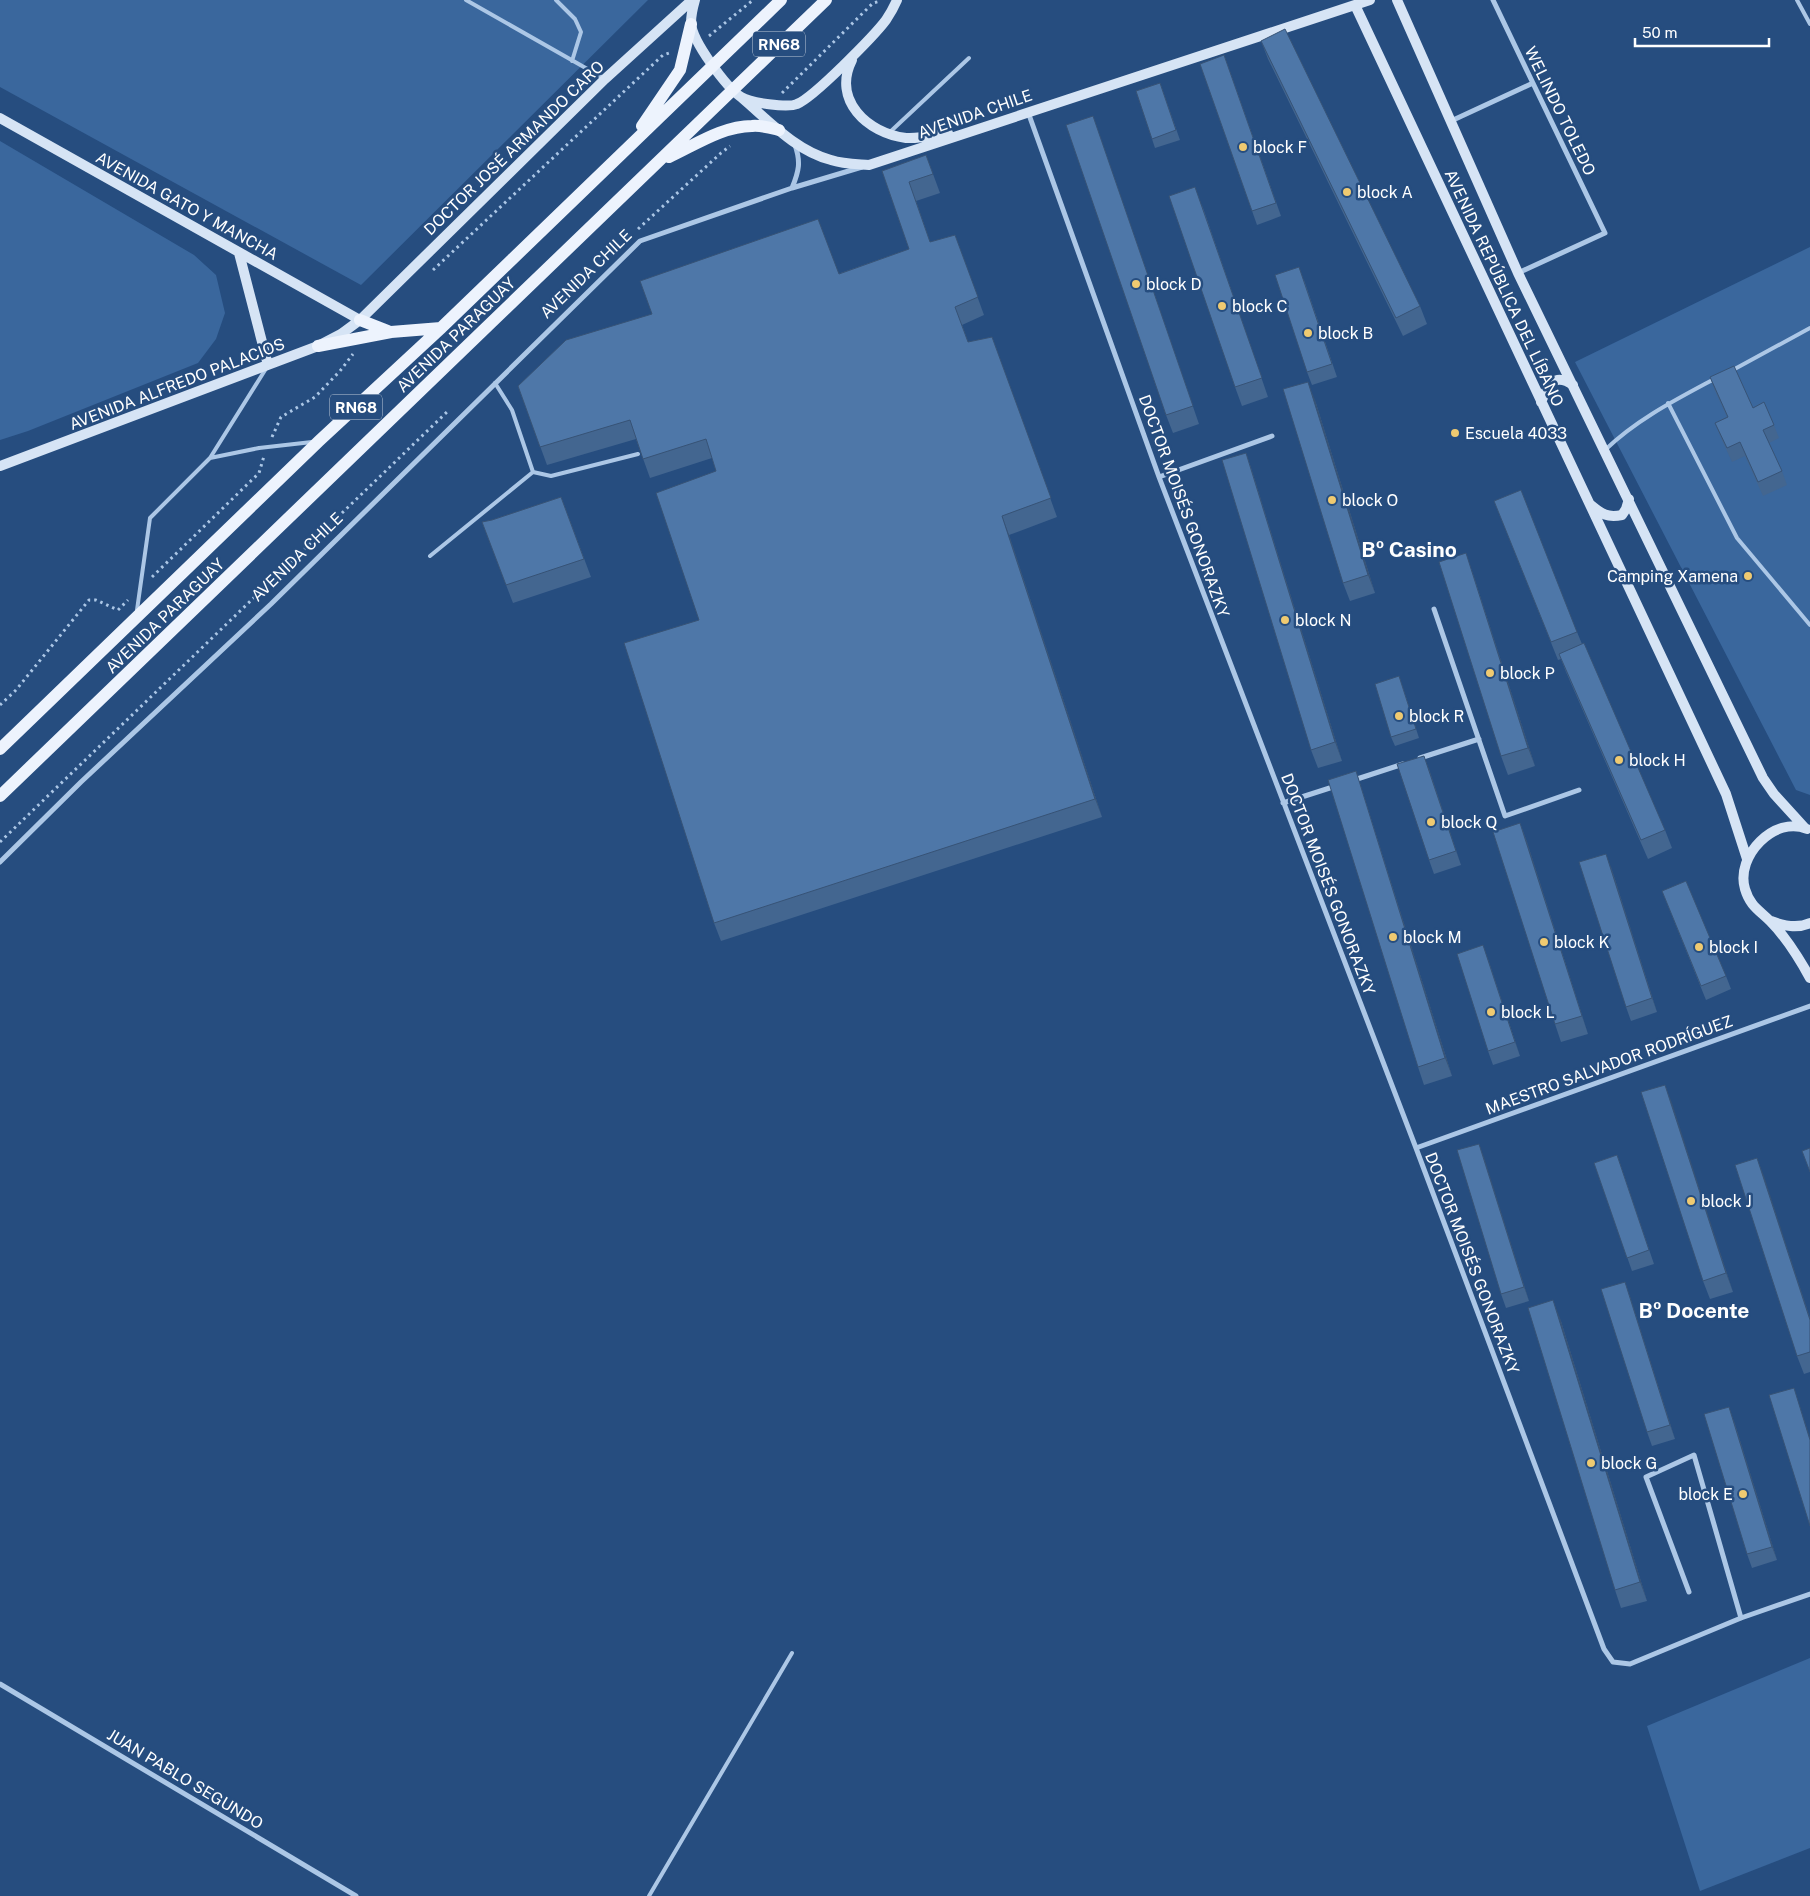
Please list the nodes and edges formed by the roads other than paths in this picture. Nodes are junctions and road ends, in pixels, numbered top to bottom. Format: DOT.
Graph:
graph roads {
  1 [pos="466,0"];
  2 [pos="556,0"];
  3 [pos="694,0"];
  4 [pos="781,0"];
  5 [pos="826,0"];
  6 [pos="896,0"];
  7 [pos="1370,0"];
  8 [pos="1397,0"];
  9 [pos="1493,0"];
  10 [pos="1797,0"];
  11 [pos="1355,5"];
  12 [pos="691,24"];
  13 [pos="1810,24"];
  14 [pos="856,52"];
  15 [pos="969,58"];
  16 [pos="572,61"];
  17 [pos="713,64"];
  18 [pos="605,79"];
  19 [pos="1533,83"];
  20 [pos="733,89"];
  21 [pos="742,98"];
  22 [pos="1027,112"];
  23 [pos="0,118"];
  24 [pos="1451,122"];
  25 [pos="976,129"];
  26 [pos="779,130"];
  27 [pos="888,134"];
  28 [pos="794,142"];
  29 [pos="624,153"];
  30 [pos="660,161"];
  31 [pos="869,165"];
  32 [pos="792,188"];
  33 [pos="239,253"];
  34 [pos="1518,273"];
  35 [pos="360,320"];
  36 [pos="441,328"];
  37 [pos="1810,328"];
  38 [pos="391,332"];
  39 [pos="318,346"];
  40 [pos="268,365"];
  41 [pos="1727,373"];
  42 [pos="1719,377"];
  43 [pos="495,383"];
  44 [pos="1573,385"];
  45 [pos="1541,402"];
  46 [pos="1668,403"];
  47 [pos="1272,436"];
  48 [pos="319,442"];
  49 [pos="1606,450"];
  50 [pos="638,454"];
  51 [pos="210,458"];
  52 [pos="0,466"];
  53 [pos="533,472"];
  54 [pos="1159,478"];
  55 [pos="1629,499"];
  56 [pos="1588,502"];
  57 [pos="430,556"];
  58 [pos="1434,609"];
  59 [pos="136,619"];
  60 [pos="1810,625"];
  61 [pos="1479,739"];
  62 [pos="0,749"];
  63 [pos="1348,782"];
  64 [pos="1339,785"];
  65 [pos="1579,790"];
  66 [pos="0,796"];
  67 [pos="1283,803"];
  68 [pos="1808,829"];
  69 [pos="1747,859"];
  70 [pos="0,862"];
  71 [pos="1770,921"];
  72 [pos="1810,923"];
  73 [pos="1810,978"];
  74 [pos="1810,1006"];
  75 [pos="1416,1148"];
  76 [pos="1689,1592"];
  77 [pos="1810,1594"];
  78 [pos="1741,1618"];
  79 [pos="792,1653"];
  80 [pos="0,1684"];
  81 [pos="356,1896"];
  82 [pos="649,1896"];
  1 -- 16 [label="lane"];
  2 -- 16 [label="lane"];
  3 -- 12 [label="street"];
  3 -- 18 [label="street, DOCTOR JOSÉ ARMANDO CARO"];
  4 -- 17 [label="main road, AVENIDA PARAGUAY / RN68"];
  5 -- 20 [label="main road, AVENIDA PARAGUAY / RN68"];
  6 -- 14 [label="street"];
  7 -- 11 [label="street, AVENIDA CHILE"];
  8 -- 24 [label="street, AVENIDA REPÚBLICA DEL LÍBANO"];
  9 -- 19 [label="street, WELINDO TOLEDO"];
  10 -- 13 [label="lane"];
  11 -- 22 [label="street, AVENIDA CHILE"];
  11 -- 45 [label="street, AVENIDA REPÚBLICA DEL LÍBANO"];
  12 -- 17 [label="street"];
  12 -- 29 [label="main road"];
  14 -- 21 [label="street"];
  14 -- 27 [label="street"];
  15 -- 27 [label="lane"];
  16 -- 18 [label="lane"];
  17 -- 20 [label="street"];
  17 -- 29 [label="main road, AVENIDA PARAGUAY / RN68"];
  18 -- 35 [label="street, DOCTOR JOSÉ ARMANDO CARO"];
  19 -- 24 [label="street"];
  19 -- 34 [label="street, WELINDO TOLEDO"];
  20 -- 21 [label="street"];
  20 -- 30 [label="main road, AVENIDA PARAGUAY / RN68"];
  21 -- 26 [label="street"];
  22 -- 25 [label="street, AVENIDA CHILE"];
  22 -- 54 [label="street, DOCTOR MOISÉS GONORAZKY"];
  23 -- 33 [label="street, AVENIDA GATO Y MANCHA"];
  24 -- 34 [label="street, AVENIDA REPÚBLICA DEL LÍBANO"];
  25 -- 27 [label="street"];
  25 -- 31 [label="street, AVENIDA CHILE"];
  26 -- 28 [label="street"];
  26 -- 30 [label="main road"];
  28 -- 31 [label="street"];
  28 -- 32 [label="street"];
  29 -- 36 [label="main road, AVENIDA PARAGUAY / RN68"];
  30 -- 66 [label="main road, AVENIDA PARAGUAY / RN68"];
  31 -- 32 [label="street, AVENIDA CHILE"];
  32 -- 43 [label="street, AVENIDA CHILE"];
  33 -- 35 [label="street, AVENIDA GATO Y MANCHA"];
  33 -- 40 [label="street"];
  34 -- 44 [label="street, AVENIDA REPÚBLICA DEL LÍBANO"];
  35 -- 38 [label="main road"];
  35 -- 39 [label="street, AVENIDA ALFREDO PALACIOS"];
  36 -- 38 [label="main road"];
  36 -- 48 [label="main road, AVENIDA PARAGUAY / RN68"];
  37 -- 41 [label="lane"];
  38 -- 39 [label="main road"];
  39 -- 40 [label="street, AVENIDA ALFREDO PALACIOS"];
  40 -- 51 [label="lane"];
  40 -- 52 [label="street, AVENIDA ALFREDO PALACIOS"];
  42 -- 46 [label="lane"];
  43 -- 53 [label="lane"];
  43 -- 70 [label="street, AVENIDA CHILE"];
  44 -- 45 [label="street"];
  44 -- 49 [label="street, AVENIDA REPÚBLICA DEL LÍBANO"];
  45 -- 56 [label="street, AVENIDA REPÚBLICA DEL LÍBANO"];
  46 -- 49 [label="lane"];
  46 -- 60 [label="lane"];
  47 -- 54 [label="street"];
  48 -- 51 [label="lane"];
  48 -- 59 [label="main road, AVENIDA PARAGUAY / RN68"];
  49 -- 55 [label="street, AVENIDA REPÚBLICA DEL LÍBANO"];
  50 -- 53 [label="lane"];
  51 -- 59 [label="lane"];
  53 -- 57 [label="lane"];
  54 -- 67 [label="street, DOCTOR MOISÉS GONORAZKY"];
  55 -- 56 [label="street"];
  55 -- 68 [label="street, AVENIDA REPÚBLICA DEL LÍBANO"];
  56 -- 69 [label="street, AVENIDA REPÚBLICA DEL LÍBANO"];
  58 -- 61 [label="street"];
  59 -- 62 [label="main road, AVENIDA PARAGUAY / RN68"];
  61 -- 63 [label="street"];
  61 -- 65 [label="street"];
  64 -- 67 [label="street"];
  67 -- 75 [label="street, DOCTOR MOISÉS GONORAZKY"];
  68 -- 69 [label="street"];
  69 -- 71 [label="street"];
  71 -- 72 [label="street"];
  71 -- 73 [label="street"];
  74 -- 75 [label="street, MAESTRO SALVADOR RODRÍGUEZ"];
  75 -- 78 [label="street, DOCTOR MOISÉS GONORAZKY"];
  76 -- 78 [label="street"];
  77 -- 78 [label="street"];
  79 -- 82 [label="lane"];
  80 -- 81 [label="street, JUAN PABLO SEGUNDO"];
}
